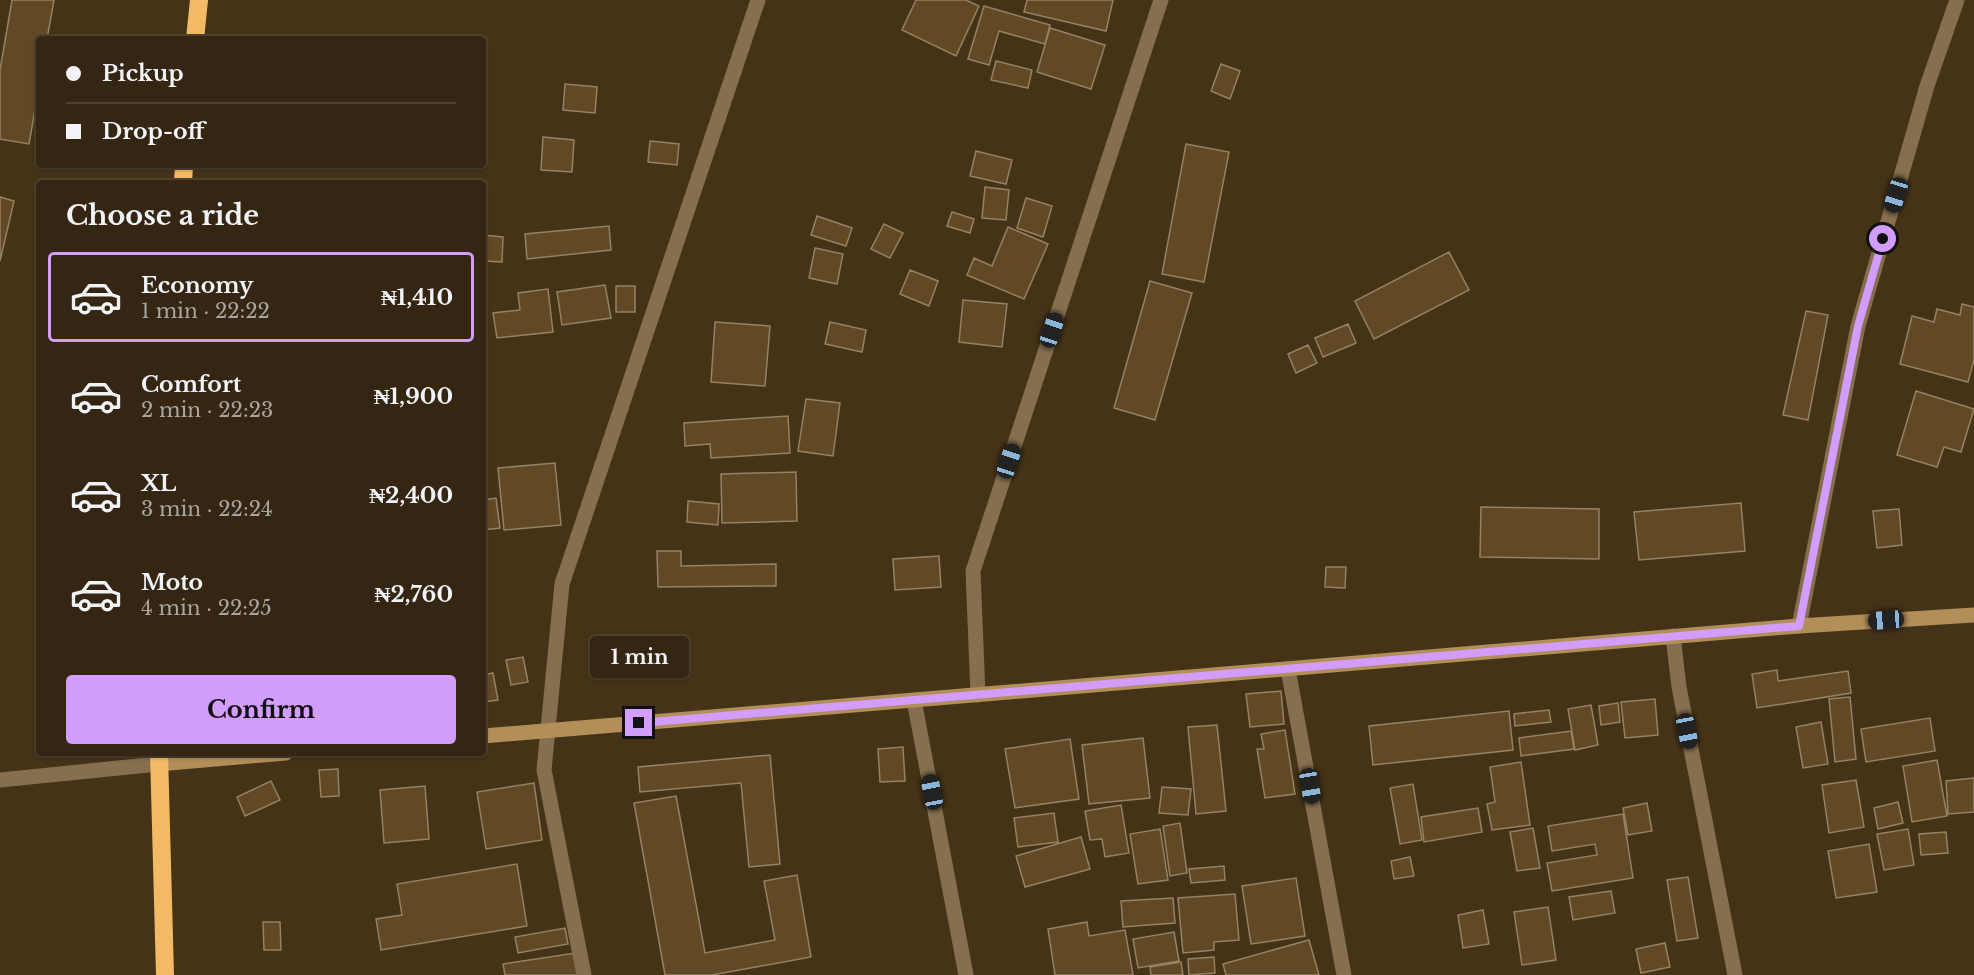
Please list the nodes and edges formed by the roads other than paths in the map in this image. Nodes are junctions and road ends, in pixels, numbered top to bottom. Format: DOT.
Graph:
graph roads {
  1 [pos="199,0"];
  2 [pos="758,0"];
  3 [pos="1161,0"];
  4 [pos="1957,0"];
  5 [pos="195,36"];
  6 [pos="1974,615"];
  7 [pos="1799,626"];
  8 [pos="1673,636"];
  9 [pos="1288,669"];
  10 [pos="978,695"];
  11 [pos="914,700"];
  12 [pos="547,731"];
  13 [pos="486,736"];
  14 [pos="210,756"];
  15 [pos="159,758"];
  16 [pos="0,780"];
  17 [pos="165,975"];
  18 [pos="584,975"];
  19 [pos="966,975"];
  20 [pos="1344,975"];
  21 [pos="1735,975"];
  1 -- 5 [label="highway"];
  2 -- 12 [label="street"];
  3 -- 10 [label="street"];
  4 -- 7 [label="street"];
  6 -- 7 [label="street"];
  7 -- 8 [label="street"];
  8 -- 9 [label="street"];
  8 -- 21 [label="street"];
  9 -- 10 [label="street"];
  9 -- 20 [label="street"];
  10 -- 11 [label="street"];
  11 -- 12 [label="street"];
  11 -- 19 [label="street"];
  12 -- 13 [label="street"];
  12 -- 18 [label="street"];
  14 -- 15 [label="street"];
  15 -- 16 [label="street"];
  15 -- 17 [label="highway"];
}
